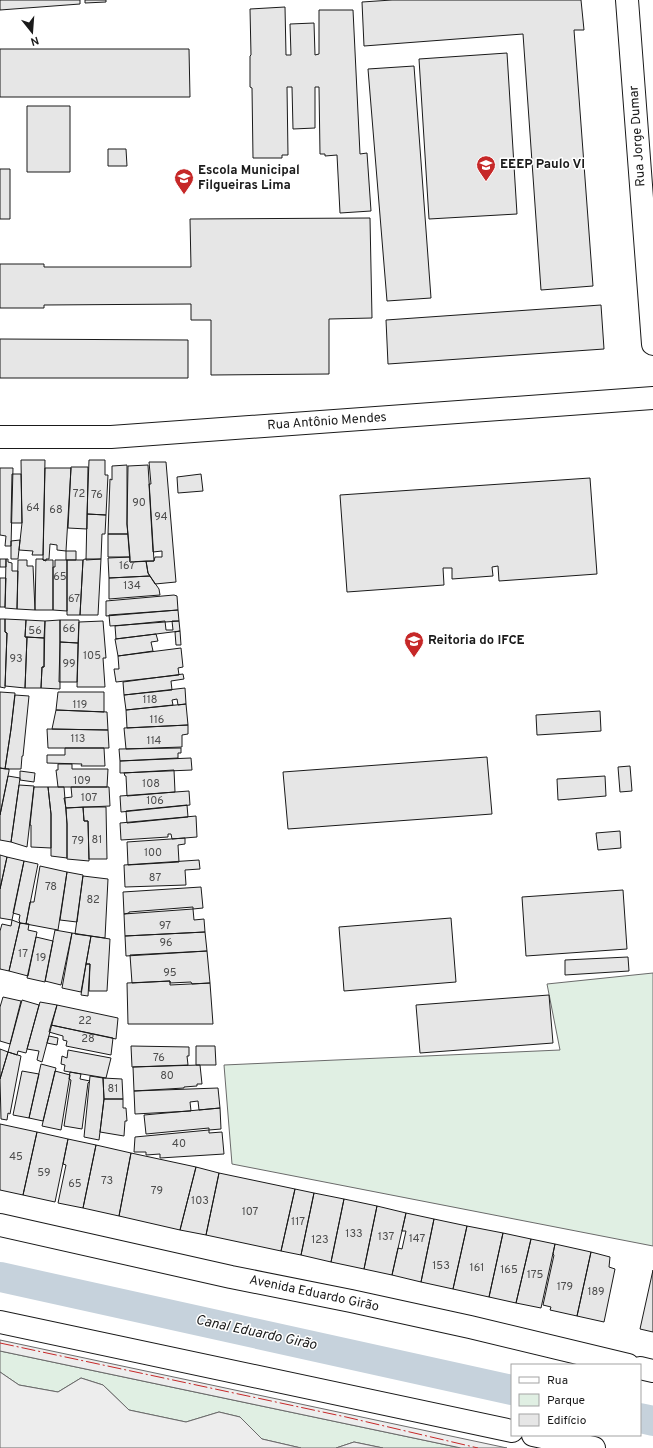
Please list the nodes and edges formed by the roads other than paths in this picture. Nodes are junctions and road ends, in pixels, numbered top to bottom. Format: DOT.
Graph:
graph roads {
  1 [pos="627,0"];
  2 [pos="653,344"];
  3 [pos="653,398"];
  4 [pos="0,437"];
  5 [pos="0,1225"];
  6 [pos="0,1322"];
  7 [pos="624,1364"];
  8 [pos="641,1368"];
  9 [pos="653,1371"];
  10 [pos="511,1431"];
  11 [pos="538,1436"];
  12 [pos="594,1448"];
  1 -- 2 [label="main road, Rua Jorge Dumar"];
  3 -- 4 [label="main road, Rua Antônio Mendes"];
  5 -- 7 [label="main road, Avenida Eduardo Girão"];
  6 -- 10 [label="main road"];
  8 -- 9 [label="main road"];
  11 -- 12 [label="main road"];
}
